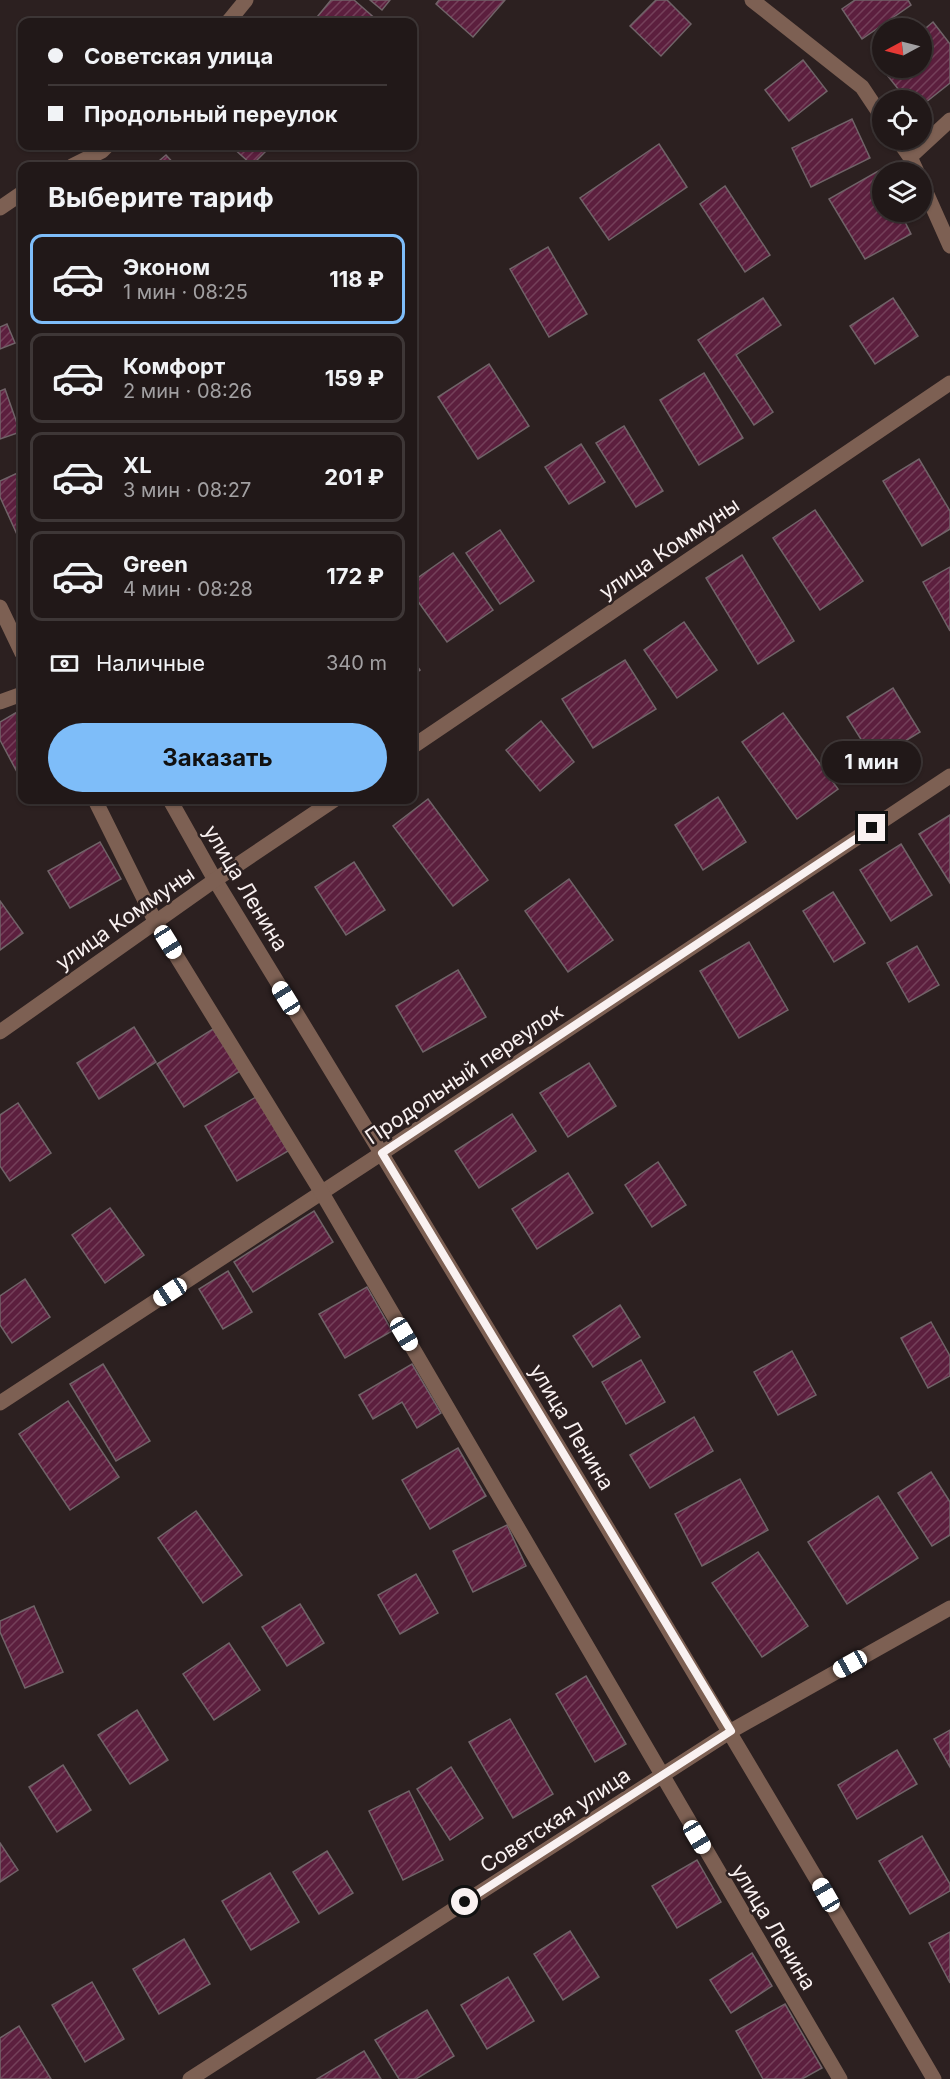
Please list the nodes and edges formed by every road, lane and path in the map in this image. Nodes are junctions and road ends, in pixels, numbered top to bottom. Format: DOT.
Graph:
graph roads {
  1 [pos="246,0"];
  2 [pos="752,0"];
  3 [pos="231,18"];
  4 [pos="872,102"];
  5 [pos="950,120"];
  6 [pos="103,150"];
  7 [pos="905,150"];
  8 [pos="910,157"];
  9 [pos="80,162"];
  10 [pos="912,162"];
  11 [pos="18,196"];
  12 [pos="932,206"];
  13 [pos="0,208"];
  14 [pos="950,246"];
  15 [pos="950,383"];
  16 [pos="0,607"];
  17 [pos="18,645"];
  18 [pos="18,695"];
  19 [pos="0,702"];
  20 [pos="417,744"];
  21 [pos="950,776"];
  22 [pos="97,804"];
  23 [pos="172,804"];
  24 [pos="328,804"];
  25 [pos="215,880"];
  26 [pos="156,923"];
  27 [pos="0,1032"];
  28 [pos="382,1153"];
  29 [pos="322,1193"];
  30 [pos="0,1403"];
  31 [pos="950,1608"];
  32 [pos="731,1731"];
  33 [pos="661,1776"];
  34 [pos="190,2079"];
  35 [pos="840,2079"];
  36 [pos="934,2079"];
  1 -- 3 [label="street"];
  2 -- 4 [label="street"];
  5 -- 8 [label="street"];
  6 -- 9 [label="street"];
  7 -- 8 [label="street"];
  8 -- 10 [label="street"];
  11 -- 13 [label="street"];
  12 -- 14 [label="street"];
  15 -- 20 [label="street, улица Коммуны"];
  16 -- 17 [label="street"];
  18 -- 19 [label="street"];
  21 -- 28 [label="street, Продольный переулок"];
  22 -- 26 [label="street, улица Ленина"];
  23 -- 25 [label="street, улица Ленина"];
  24 -- 25 [label="street, улица Коммуны"];
  25 -- 26 [label="street, улица Коммуны"];
  25 -- 28 [label="street, улица Ленина"];
  26 -- 27 [label="street, улица Коммуны"];
  26 -- 29 [label="street, улица Ленина"];
  28 -- 29 [label="street, Продольный переулок"];
  28 -- 32 [label="street, улица Ленина"];
  29 -- 30 [label="street, Продольный переулок"];
  29 -- 33 [label="street, улица Ленина"];
  31 -- 32 [label="street, Советская улица"];
  32 -- 33 [label="street, Советская улица"];
  32 -- 36 [label="street, улица Ленина"];
  33 -- 34 [label="street, Советская улица"];
  33 -- 35 [label="street, улица Ленина"];
}
